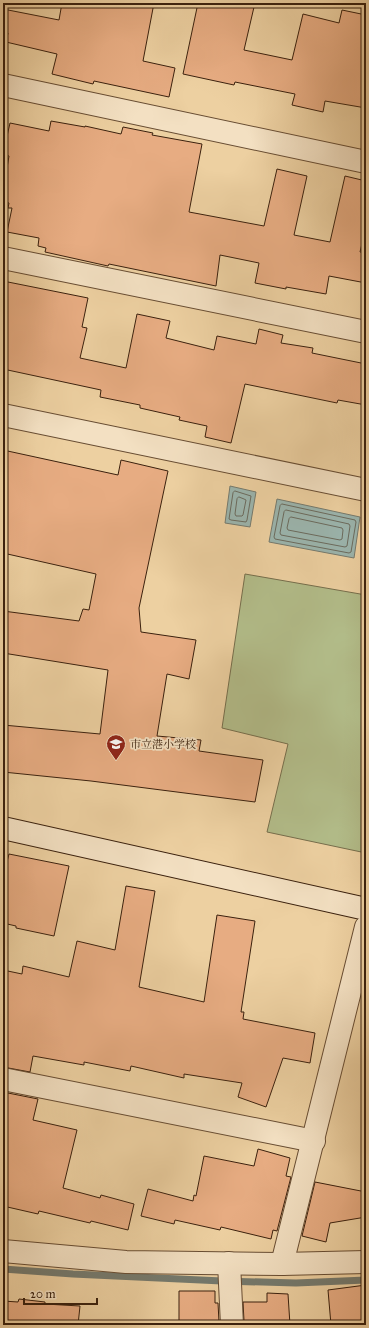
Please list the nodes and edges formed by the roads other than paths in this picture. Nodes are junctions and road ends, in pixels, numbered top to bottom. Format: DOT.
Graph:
graph roads {
  1 [pos="3,85"];
  2 [pos="366,162"];
  3 [pos="3,258"];
  4 [pos="366,332"];
  5 [pos="3,415"];
  6 [pos="366,490"];
  7 [pos="3,828"];
  8 [pos="366,908"];
  9 [pos="366,927"];
  10 [pos="3,1079"];
  11 [pos="314,1141"];
  12 [pos="3,1251"];
  13 [pos="366,1262"];
  14 [pos="282,1264"];
  15 [pos="230,1276"];
  16 [pos="232,1325"];
  1 -- 2 [label="street"];
  3 -- 4 [label="street"];
  5 -- 6 [label="street"];
  7 -- 8 [label="street"];
  9 -- 11 [label="street"];
  10 -- 11 [label="street"];
  11 -- 14 [label="street"];
  12 -- 15 [label="street"];
  13 -- 14 [label="street"];
  14 -- 15 [label="street"];
  15 -- 16 [label="street"];
}
